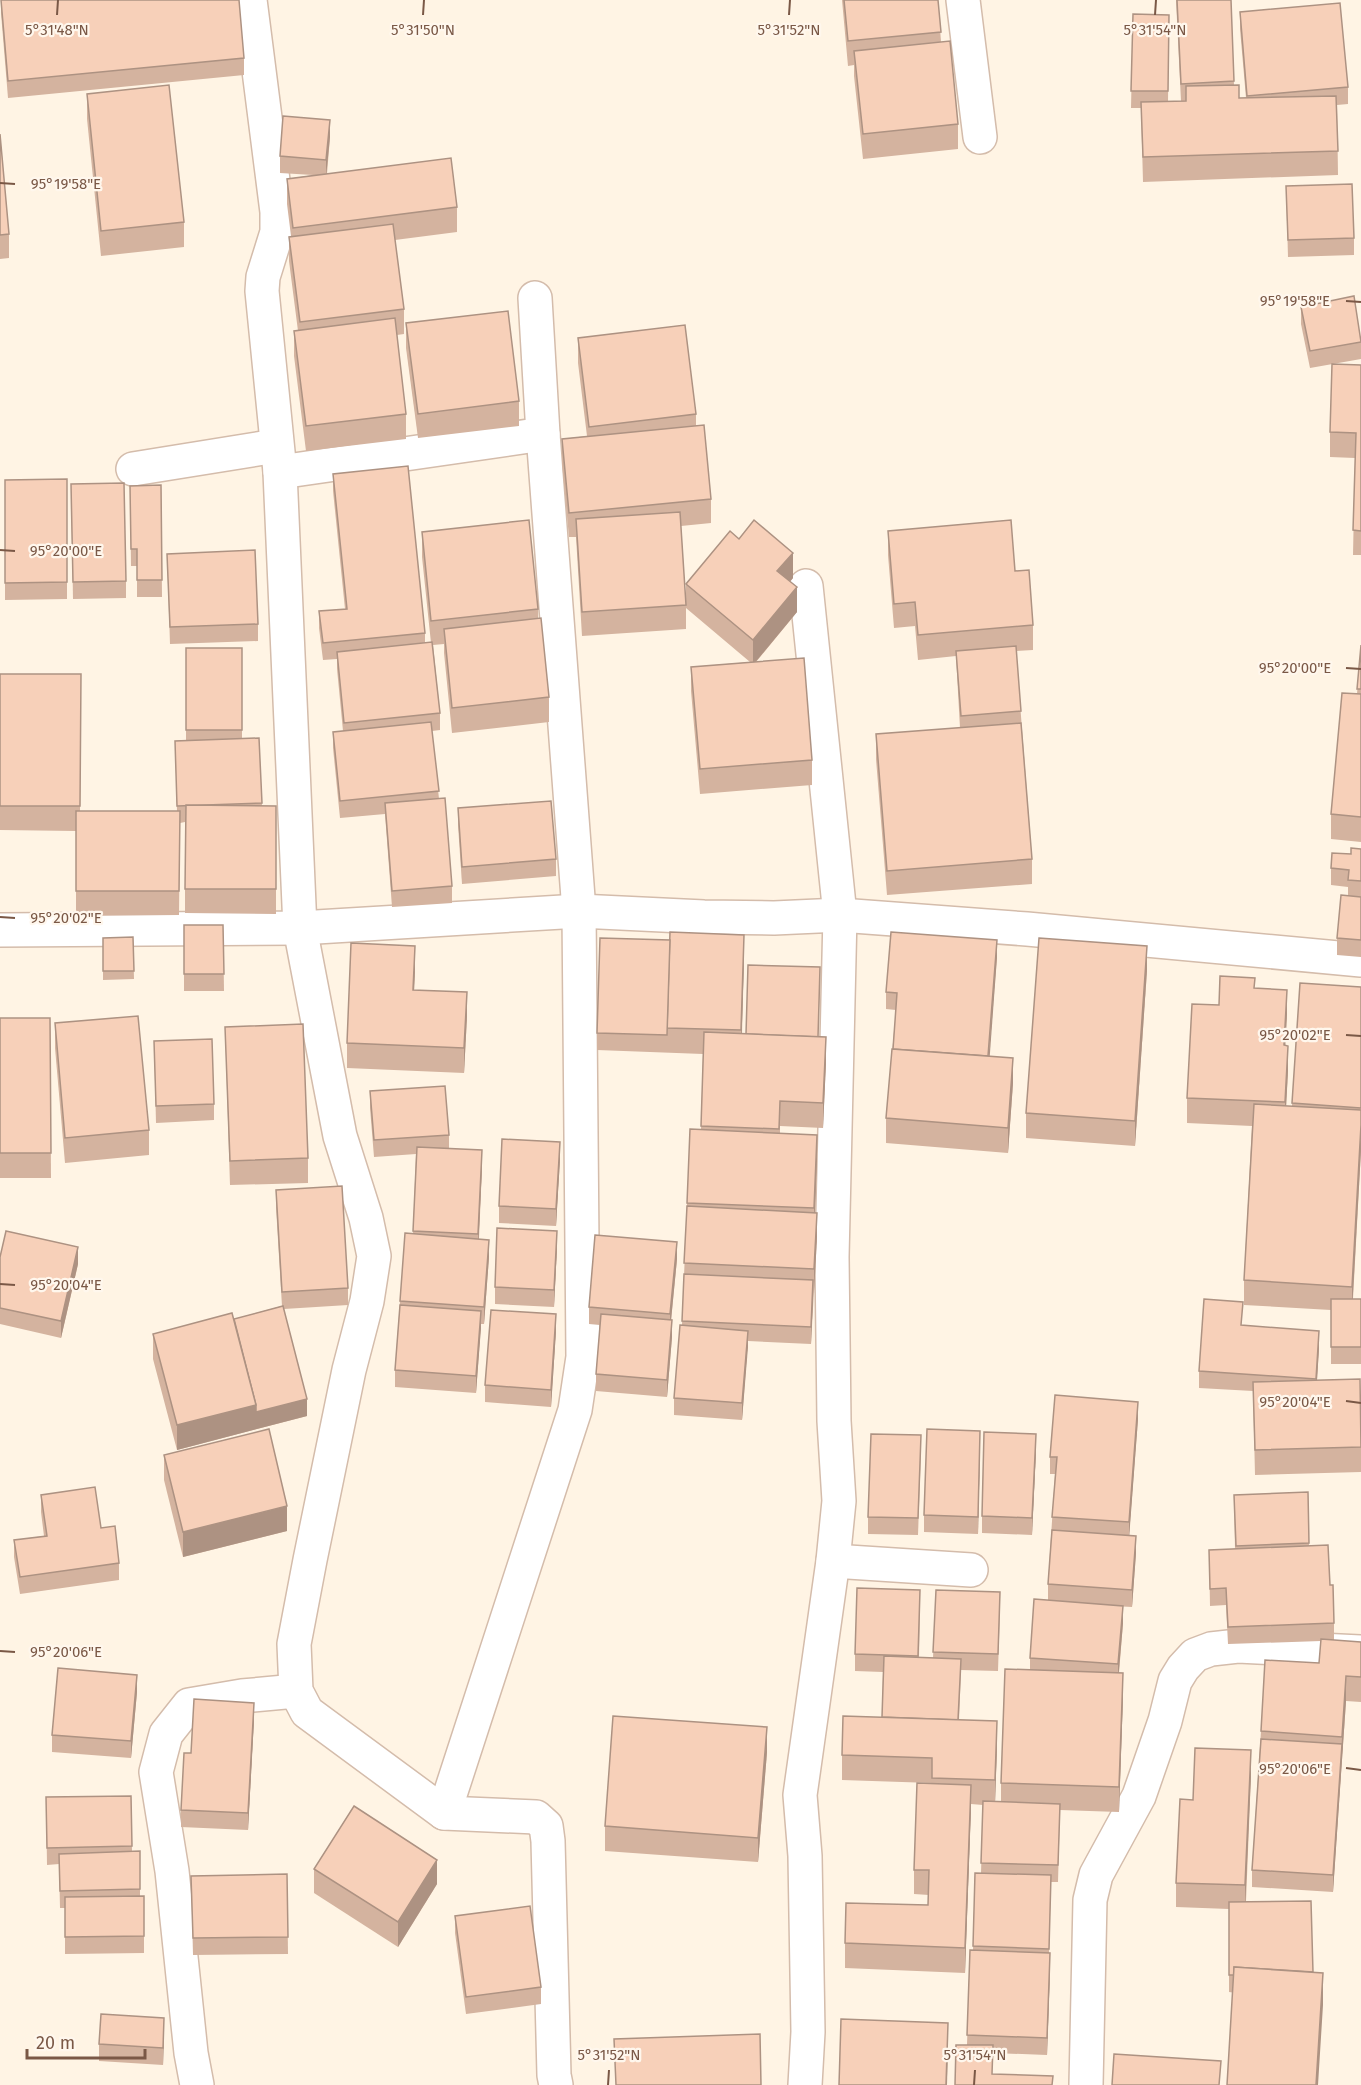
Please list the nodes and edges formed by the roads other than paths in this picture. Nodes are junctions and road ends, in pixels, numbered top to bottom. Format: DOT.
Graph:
graph roads {
  1 [pos="250,0"];
  2 [pos="963,0"];
  3 [pos="980,137"];
  4 [pos="535,298"];
  5 [pos="543,434"];
  6 [pos="278,459"];
  7 [pos="134,469"];
  8 [pos="806,586"];
  9 [pos="579,911"];
  10 [pos="840,915"];
  11 [pos="300,928"];
  12 [pos="0,930"];
  13 [pos="1361,960"];
  14 [pos="833,1561"];
  15 [pos="971,1570"];
  16 [pos="1361,1652"];
  17 [pos="296,1691"];
  18 [pos="444,1813"];
  19 [pos="197,2085"];
  20 [pos="556,2085"];
  21 [pos="806,2085"];
  22 [pos="1086,2085"];
  1 -- 6 [label="street"];
  2 -- 3 [label="street"];
  4 -- 5 [label="street"];
  5 -- 6 [label="street"];
  5 -- 9 [label="street"];
  6 -- 7 [label="street"];
  6 -- 11 [label="street"];
  8 -- 10 [label="street"];
  9 -- 10 [label="street"];
  9 -- 11 [label="street"];
  9 -- 18 [label="street"];
  10 -- 13 [label="street"];
  10 -- 14 [label="street"];
  11 -- 12 [label="street"];
  11 -- 17 [label="street"];
  14 -- 15 [label="street"];
  14 -- 21 [label="street"];
  16 -- 22 [label="street"];
  17 -- 18 [label="street"];
  17 -- 19 [label="street"];
  18 -- 20 [label="street"];
}
